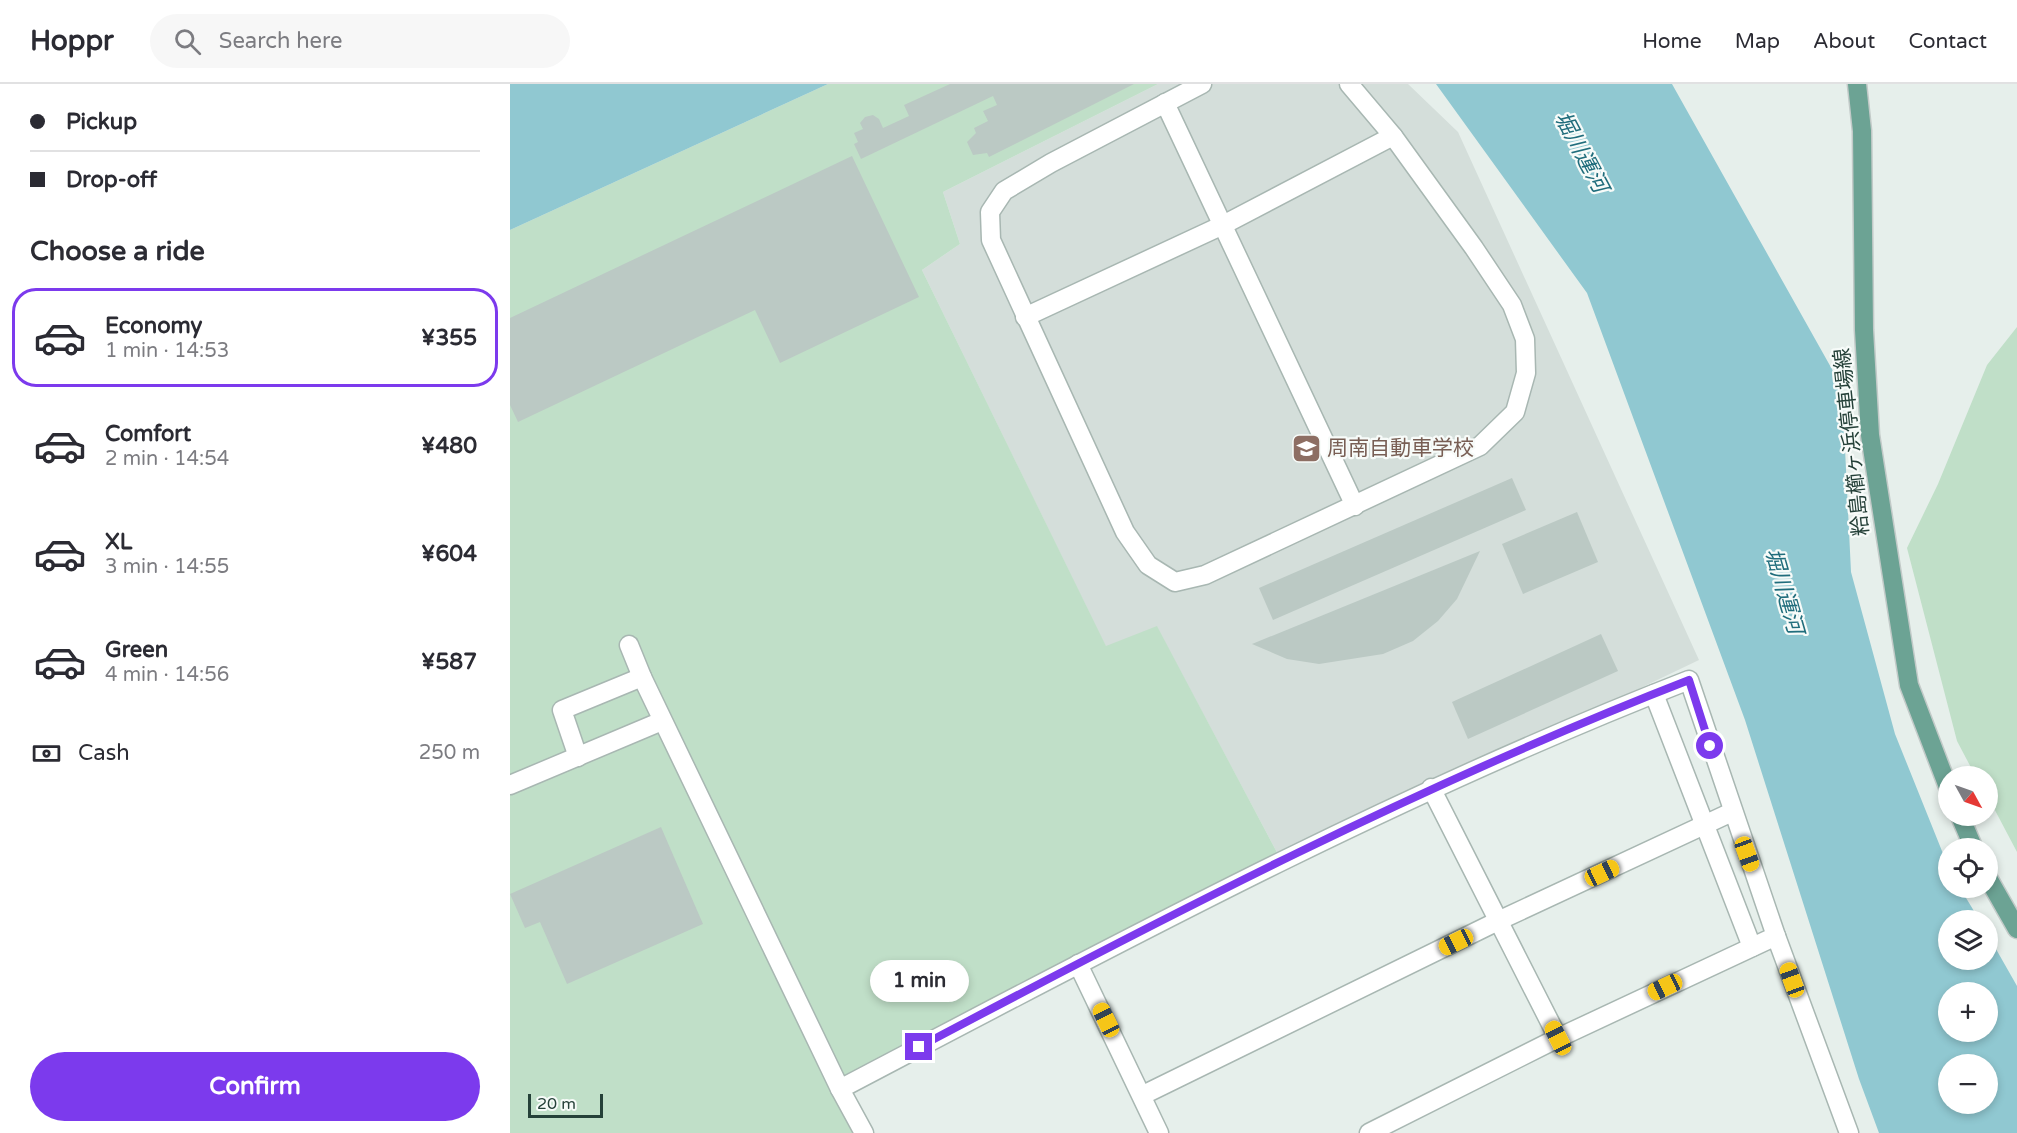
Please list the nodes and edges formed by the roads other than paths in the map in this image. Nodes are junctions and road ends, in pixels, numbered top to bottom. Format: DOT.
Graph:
graph roads {
  1 [pos="1202,84"];
  2 [pos="1349,84"];
  3 [pos="1857,84"];
  4 [pos="1165,103"];
  5 [pos="1393,136"];
  6 [pos="1223,225"];
  7 [pos="1025,317"];
  8 [pos="1355,506"];
  9 [pos="629,645"];
  10 [pos="642,677"];
  11 [pos="1654,694"];
  12 [pos="662,720"];
  13 [pos="578,757"];
  14 [pos="1940,766"];
  15 [pos="510,785"];
  16 [pos="1431,788"];
  17 [pos="1732,812"];
  18 [pos="1705,824"];
  19 [pos="1998,896"];
  20 [pos="1498,921"];
  21 [pos="2017,929"];
  22 [pos="1776,936"];
  23 [pos="1752,947"];
  24 [pos="1078,964"];
  25 [pos="1558,1038"];
  26 [pos="840,1089"];
  27 [pos="1143,1095"];
  28 [pos="864,1133"];
  29 [pos="1159,1133"];
  30 [pos="1369,1133"];
  31 [pos="1849,1133"];
  1 -- 4 [label="street"];
  2 -- 5 [label="street"];
  3 -- 14 [label="main road, 粭島櫛ヶ浜停車場線"];
  4 -- 6 [label="street"];
  4 -- 7 [label="street"];
  5 -- 6 [label="street"];
  5 -- 8 [label="street"];
  6 -- 7 [label="street"];
  6 -- 8 [label="street"];
  7 -- 8 [label="street"];
  9 -- 10 [label="street"];
  10 -- 12 [label="street"];
  10 -- 13 [label="street"];
  11 -- 16 [label="street"];
  11 -- 17 [label="street"];
  11 -- 18 [label="street"];
  12 -- 13 [label="street"];
  12 -- 26 [label="street"];
  13 -- 15 [label="street"];
  16 -- 20 [label="street"];
  16 -- 24 [label="street"];
  17 -- 18 [label="street"];
  17 -- 22 [label="street"];
  18 -- 20 [label="street"];
  18 -- 23 [label="street"];
  19 -- 21 [label="main road"];
  20 -- 25 [label="street"];
  20 -- 27 [label="street"];
  22 -- 23 [label="street"];
  22 -- 31 [label="street"];
  23 -- 25 [label="street"];
  24 -- 26 [label="street"];
  24 -- 27 [label="street"];
  25 -- 30 [label="street"];
  26 -- 28 [label="street"];
  27 -- 29 [label="street"];
}
